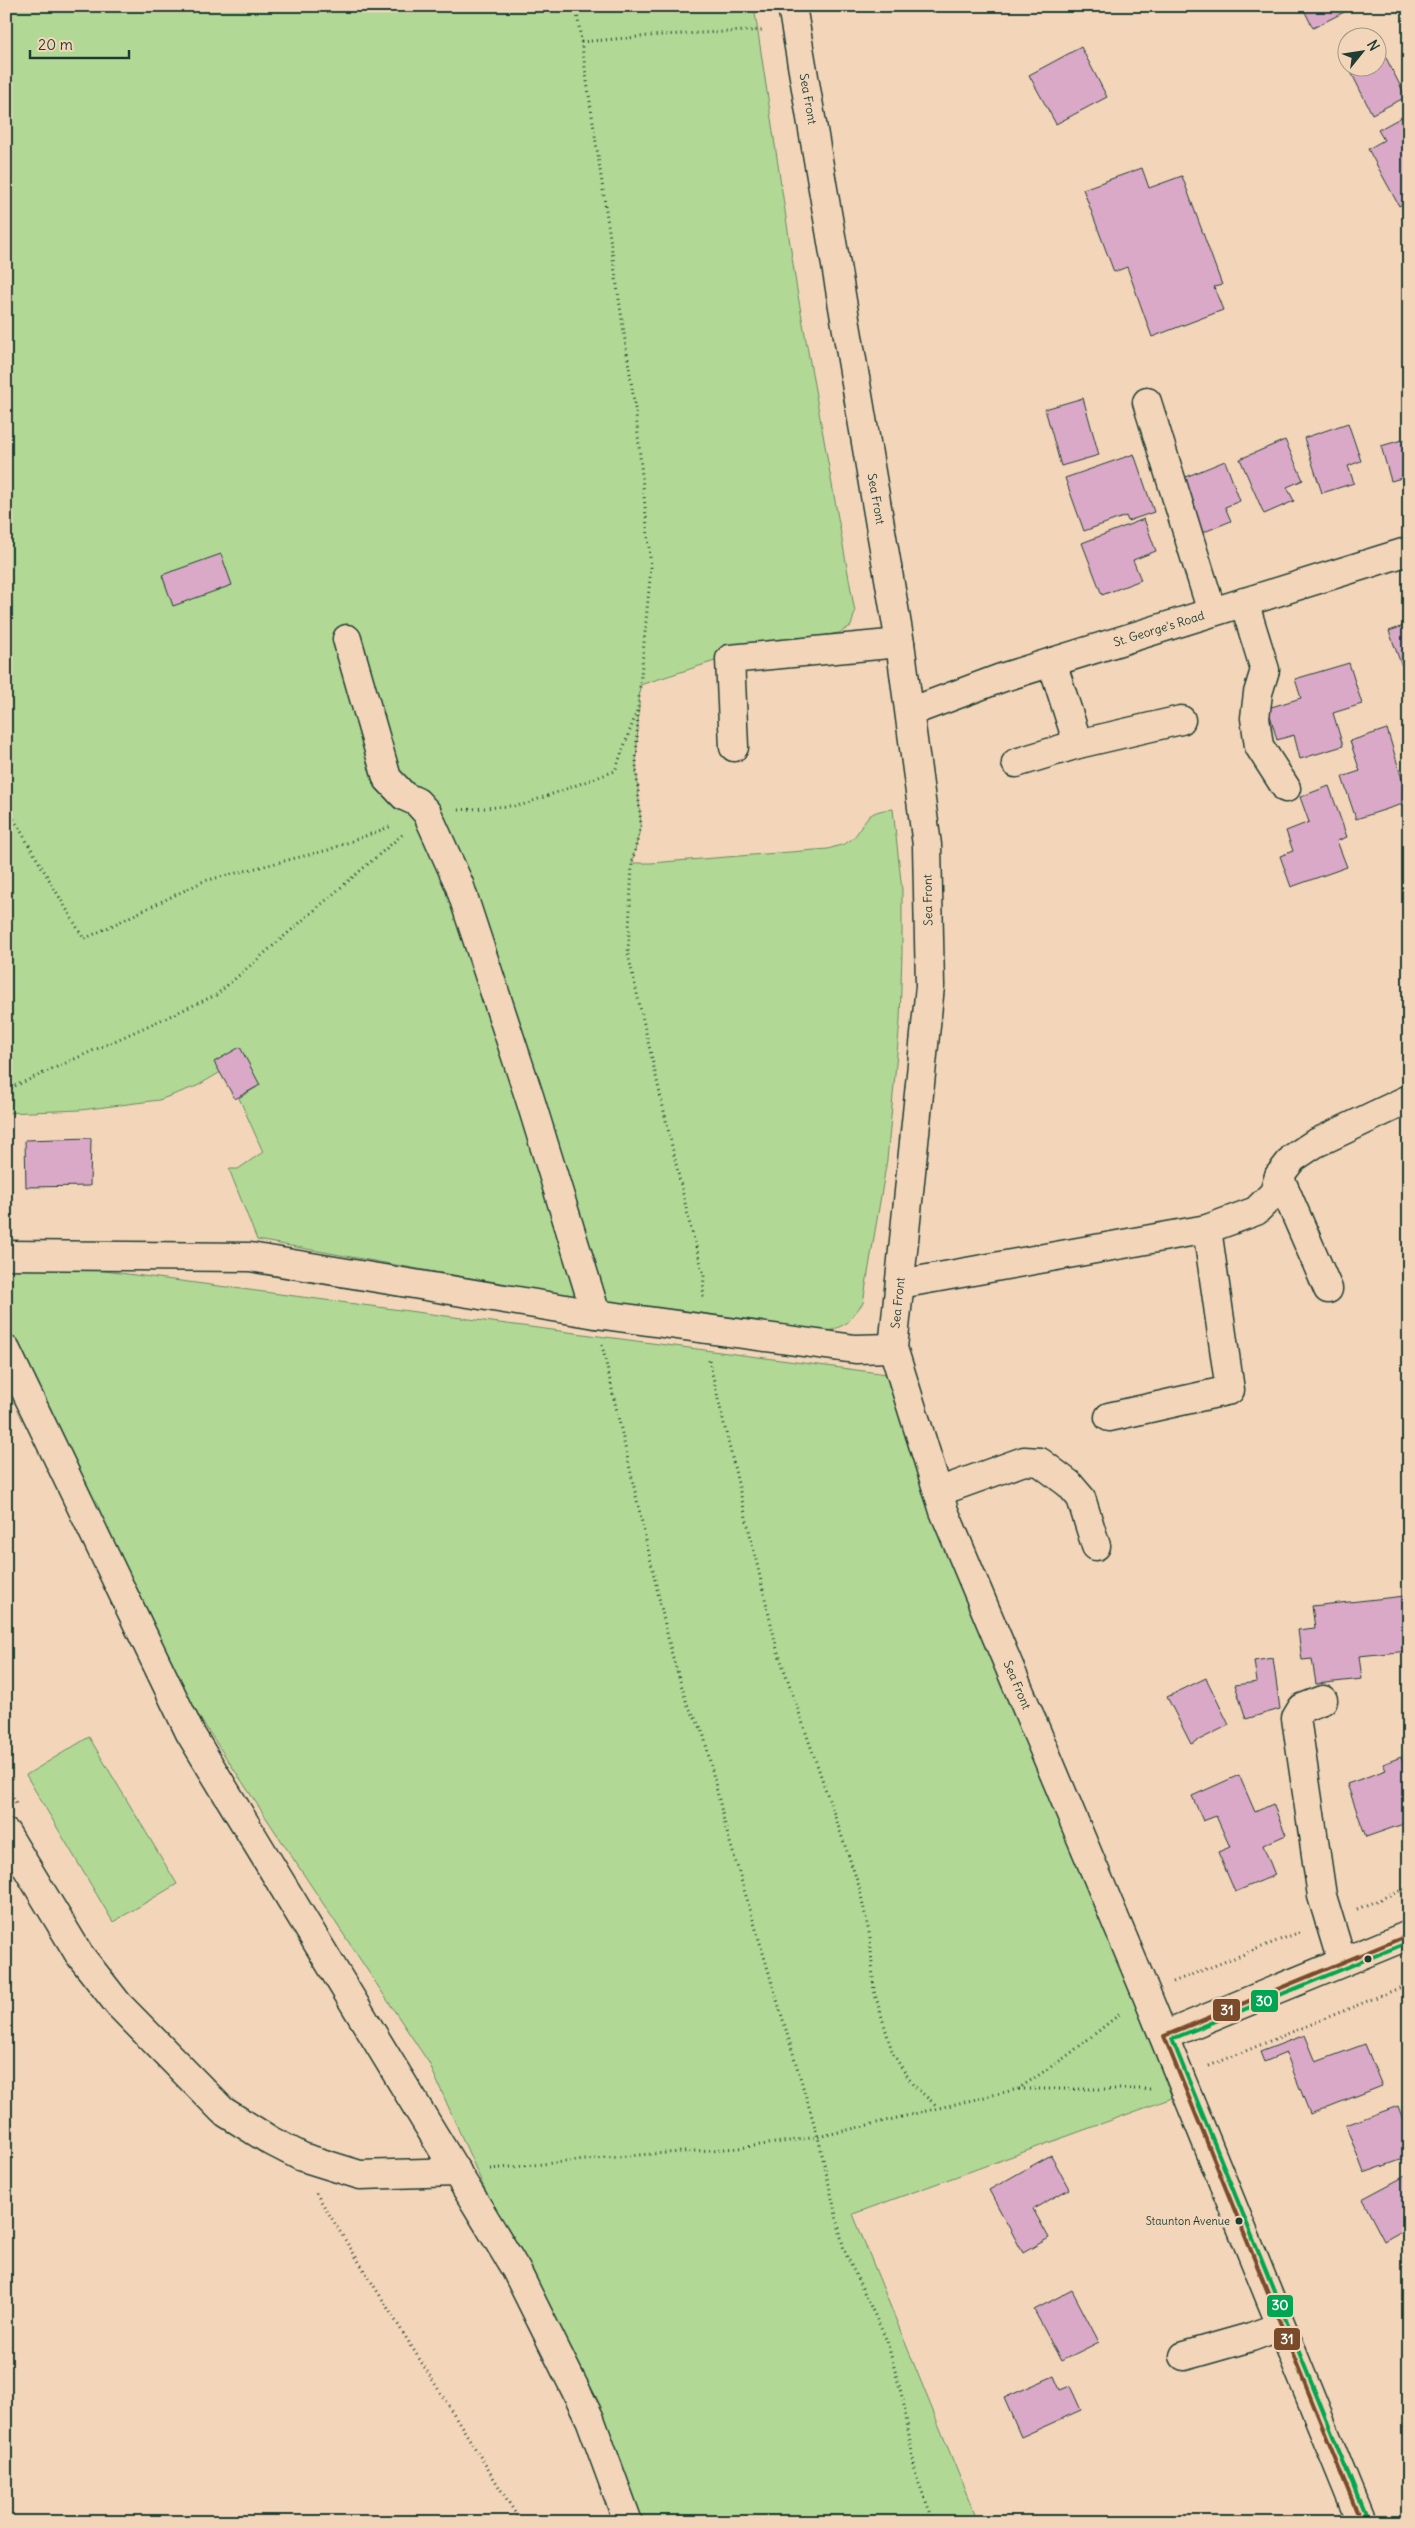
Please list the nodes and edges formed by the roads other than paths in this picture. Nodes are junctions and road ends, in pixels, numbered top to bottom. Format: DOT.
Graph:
graph roads {
  1 [pos="794,18"];
  2 [pos="1147,402"];
  3 [pos="1409,551"];
  4 [pos="1244,602"];
  5 [pos="1212,612"];
  6 [pos="347,639"];
  7 [pos="900,643"];
  8 [pos="1052,662"];
  9 [pos="910,712"];
  10 [pos="1181,720"];
  11 [pos="1078,744"];
  12 [pos="734,747"];
  13 [pos="1016,763"];
  14 [pos="1286,788"];
  15 [pos="1409,1099"];
  16 [pos="1279,1176"];
  17 [pos="1207,1229"];
  18 [pos="6,1256"];
  19 [pos="900,1284"];
  20 [pos="1328,1289"];
  21 [pos="596,1314"];
  22 [pos="893,1348"];
  23 [pos="6,1350"];
  24 [pos="1108,1417"];
  25 [pos="938,1492"];
  26 [pos="1096,1546"];
  27 [pos="1323,1700"];
  28 [pos="6,1834"];
  29 [pos="1409,1935"];
  30 [pos="1342,1962"];
  31 [pos="1164,2036"];
  32 [pos="457,2172"];
  33 [pos="1281,2326"];
  34 [pos="1184,2356"];
  35 [pos="628,2522"];
  36 [pos="1361,2522"];
  1 -- 7 [label="street, Sea Front"];
  2 -- 5 [label="street"];
  3 -- 4 [label="street, St. George's Road"];
  4 -- 5 [label="street, St. George's Road"];
  4 -- 14 [label="street"];
  5 -- 8 [label="street, St. George's Road"];
  6 -- 21 [label="street"];
  7 -- 9 [label="street, Sea Front"];
  7 -- 12 [label="street"];
  8 -- 9 [label="street, St. George's Road"];
  8 -- 11 [label="street"];
  9 -- 19 [label="street, Sea Front"];
  10 -- 11 [label="street"];
  11 -- 13 [label="street"];
  15 -- 16 [label="street"];
  16 -- 17 [label="street"];
  16 -- 20 [label="street"];
  17 -- 19 [label="street"];
  17 -- 24 [label="street"];
  18 -- 21 [label="street"];
  19 -- 22 [label="street, Sea Front"];
  21 -- 22 [label="street"];
  22 -- 25 [label="street, Sea Front"];
  23 -- 32 [label="street"];
  25 -- 26 [label="street"];
  25 -- 31 [label="street, Sea Front"];
  27 -- 30 [label="street"];
  28 -- 32 [label="street"];
  29 -- 30 [label="street"];
  30 -- 31 [label="street"];
  31 -- 33 [label="street, Sea Front"];
  32 -- 35 [label="street"];
  33 -- 34 [label="street"];
  33 -- 36 [label="street, Sea Front"];
}
